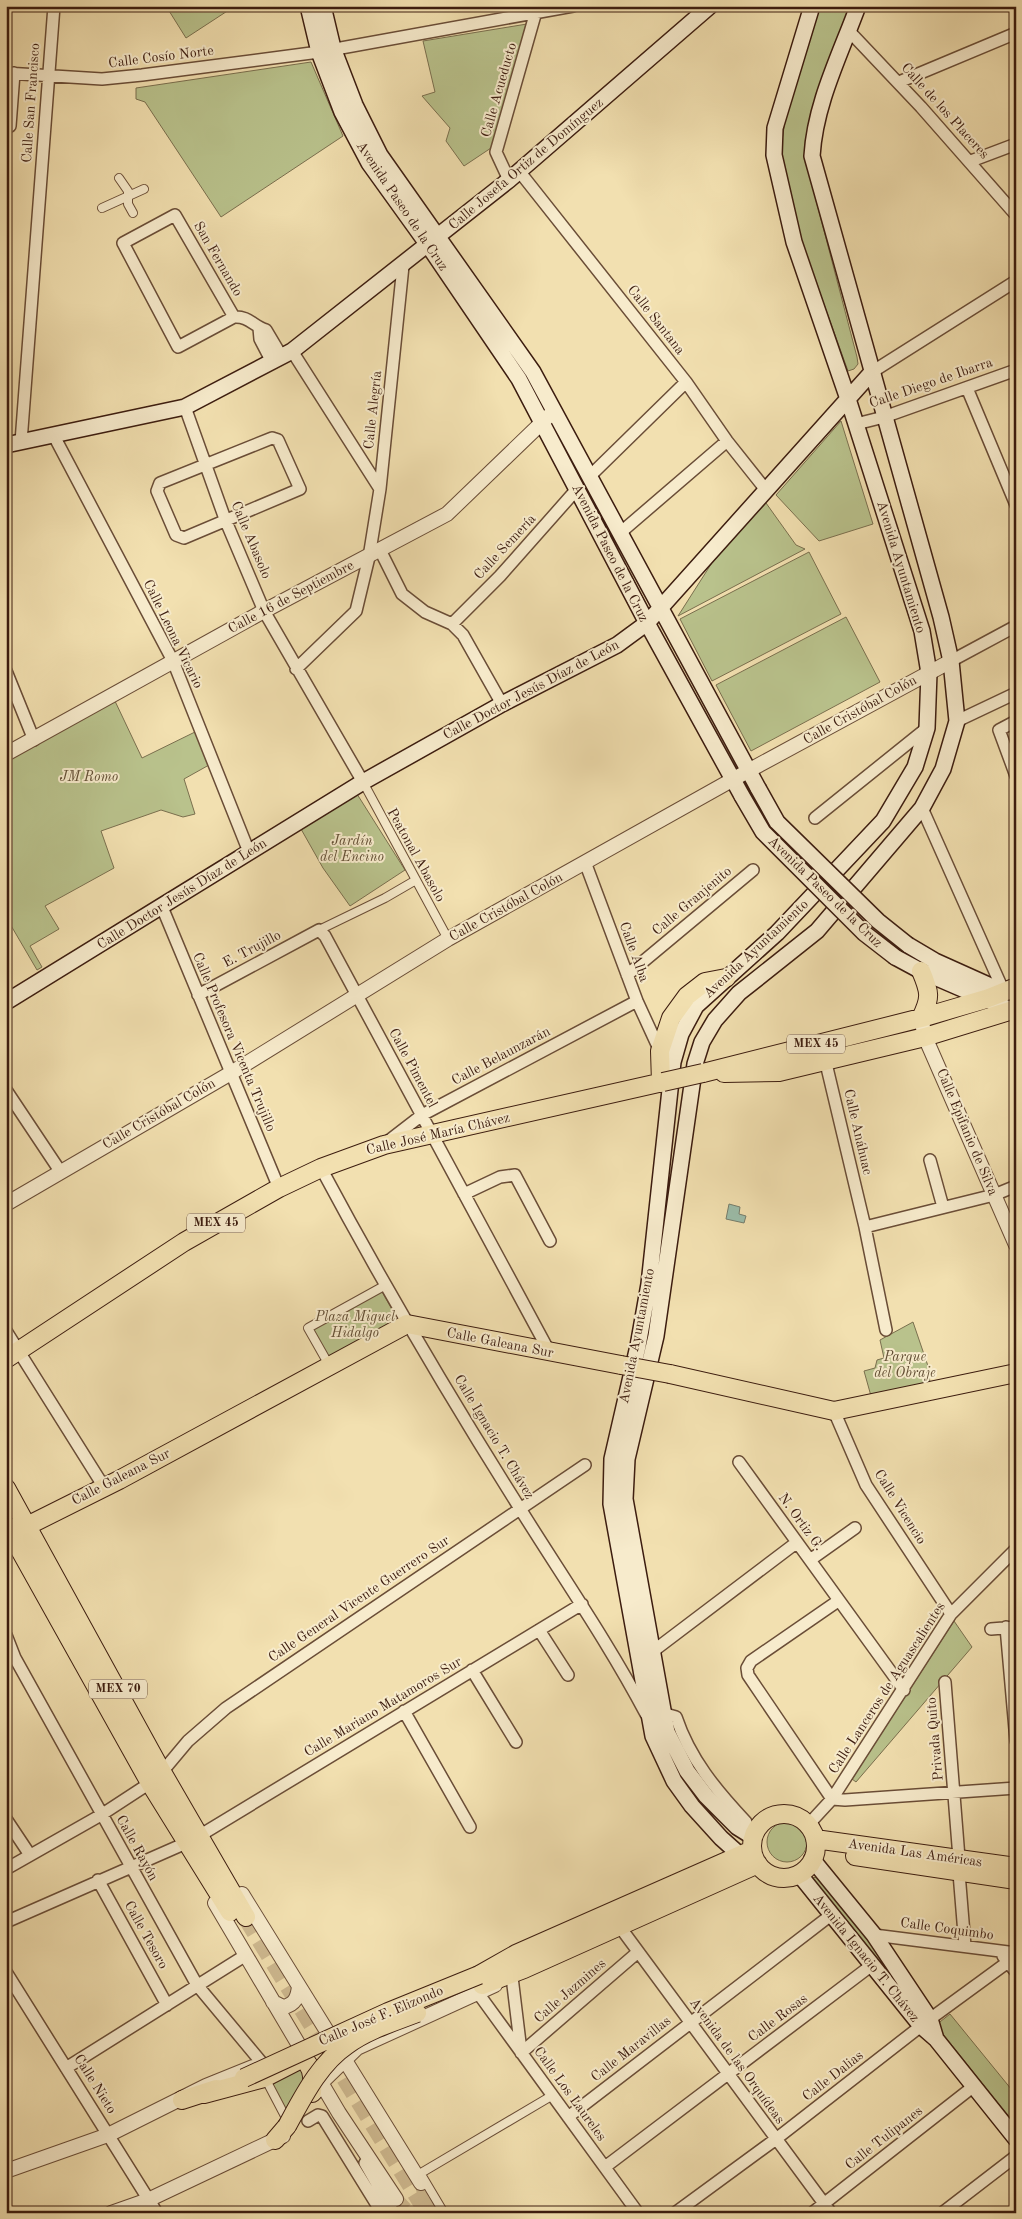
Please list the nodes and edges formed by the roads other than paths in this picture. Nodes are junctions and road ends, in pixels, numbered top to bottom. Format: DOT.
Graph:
graph roads {
  1 [pos="54,6"];
  2 [pos="308,6"];
  3 [pos="323,6"];
  4 [pos="573,6"];
  5 [pos="710,6"];
  6 [pos="812,6"];
  7 [pos="858,6"];
  8 [pos="537,10"];
  9 [pos="849,31"];
  10 [pos="1016,33"];
  11 [pos="326,50"];
  12 [pos="10,73"];
  13 [pos="47,75"];
  14 [pos="899,82"];
  15 [pos="6,126"];
  16 [pos="1016,144"];
  17 [pos="970,161"];
  18 [pos="514,176"];
  19 [pos="119,178"];
  20 [pos="144,188"];
  21 [pos="129,196"];
  22 [pos="102,208"];
  23 [pos="133,213"];
  24 [pos="1016,215"];
  25 [pos="434,241"];
  26 [pos="402,266"];
  27 [pos="1016,281"];
  28 [pos="234,317"];
  29 [pos="282,357"];
  30 [pos="1016,370"];
  31 [pos="872,372"];
  32 [pos="686,382"];
  33 [pos="967,388"];
  34 [pos="848,399"];
  35 [pos="185,407"];
  36 [pos="554,411"];
  37 [pos="884,417"];
  38 [pos="542,422"];
  39 [pos="856,424"];
  40 [pos="54,436"];
  41 [pos="727,441"];
  42 [pos="14,443"];
  43 [pos="204,465"];
  44 [pos="590,476"];
  45 [pos="380,489"];
  46 [pos="577,489"];
  47 [pos="766,490"];
  48 [pos="1016,505"];
  49 [pos="225,520"];
  50 [pos="620,533"];
  51 [pos="374,553"];
  52 [pos="660,608"];
  53 [pos="264,611"];
  54 [pos="646,623"];
  55 [pos="452,624"];
  56 [pos="1016,626"];
  57 [pos="173,661"];
  58 [pos="951,661"];
  59 [pos="296,669"];
  60 [pos="929,673"];
  61 [pos="7,675"];
  62 [pos="1016,693"];
  63 [pos="502,704"];
  64 [pos="957,721"];
  65 [pos="1016,721"];
  66 [pos="928,728"];
  67 [pos="34,740"];
  68 [pos="6,754"];
  69 [pos="748,771"];
  70 [pos="1015,773"];
  71 [pos="733,780"];
  72 [pos="362,782"];
  73 [pos="922,808"];
  74 [pos="816,818"];
  75 [pos="249,852"];
  76 [pos="585,862"];
  77 [pos="753,870"];
  78 [pos="416,880"];
  79 [pos="162,907"];
  80 [pos="319,930"];
  81 [pos="448,939"];
  82 [pos="921,971"];
  83 [pos="627,975"];
  84 [pos="726,978"];
  85 [pos="357,994"];
  86 [pos="198,995"];
  87 [pos="986,999"];
  88 [pos="1012,999"];
  89 [pos="637,1001"];
  90 [pos="6,1002"];
  91 [pos="921,1018"];
  92 [pos="925,1037"];
  93 [pos="822,1043"];
  94 [pos="660,1050"];
  95 [pos="826,1062"];
  96 [pos="707,1072"];
  97 [pos="231,1073"];
  98 [pos="662,1082"];
  99 [pos="6,1090"];
  100 [pos="422,1115"];
  101 [pos="433,1135"];
  102 [pos="384,1145"];
  103 [pos="930,1160"];
  104 [pos="321,1168"];
  105 [pos="60,1171"];
  106 [pos="1016,1186"];
  107 [pos="279,1188"];
  108 [pos="464,1194"];
  109 [pos="994,1195"];
  110 [pos="6,1204"];
  111 [pos="944,1207"];
  112 [pos="865,1227"];
  113 [pos="550,1241"];
  114 [pos="1016,1246"];
  115 [pos="384,1286"];
  116 [pos="407,1324"];
  117 [pos="886,1330"];
  118 [pos="6,1331"];
  119 [pos="550,1353"];
  120 [pos="13,1355"];
  121 [pos="329,1365"];
  122 [pos="1016,1373"];
  123 [pos="834,1411"];
  124 [pos="739,1462"];
  125 [pos="585,1465"];
  126 [pos="104,1487"];
  127 [pos="6,1488"];
  128 [pos="520,1508"];
  129 [pos="855,1528"];
  130 [pos="12,1530"];
  131 [pos="796,1543"];
  132 [pos="1016,1549"];
  133 [pos="810,1560"];
  134 [pos="838,1601"];
  135 [pos="582,1604"];
  136 [pos="951,1614"];
  137 [pos="1011,1627"];
  138 [pos="991,1629"];
  139 [pos="539,1630"];
  140 [pos="6,1635"];
  141 [pos="652,1652"];
  142 [pos="11,1661"];
  143 [pos="472,1670"];
  144 [pos="568,1675"];
  145 [pos="945,1682"];
  146 [pos="904,1690"];
  147 [pos="404,1712"];
  148 [pos="655,1715"];
  149 [pos="1016,1741"];
  150 [pos="516,1742"];
  151 [pos="156,1777"];
  152 [pos="1016,1788"];
  153 [pos="954,1793"];
  154 [pos="832,1798"];
  155 [pos="101,1815"];
  156 [pos="6,1819"];
  157 [pos="470,1827"];
  158 [pos="192,1839"];
  159 [pos="813,1843"];
  160 [pos="750,1848"];
  161 [pos="30,1855"];
  162 [pos="203,1857"];
  163 [pos="959,1865"];
  164 [pos="130,1866"];
  165 [pos="1016,1867"];
  166 [pos="6,1869"];
  167 [pos="799,1874"];
  168 [pos="98,1880"];
  169 [pos="1016,1880"];
  170 [pos="831,1915"];
  171 [pos="241,1920"];
  172 [pos="6,1922"];
  173 [pos="620,1927"];
  174 [pos="874,1935"];
  175 [pos="965,1946"];
  176 [pos="999,1951"];
  177 [pos="638,1952"];
  178 [pos="1016,1953"];
  179 [pos="246,1955"];
  180 [pos="1008,1962"];
  181 [pos="872,1965"];
  182 [pos="517,1967"];
  183 [pos="6,1972"];
  184 [pos="1016,1972"];
  185 [pos="197,1984"];
  186 [pos="480,1984"];
  187 [pos="300,1986"];
  188 [pos="273,2002"];
  189 [pos="167,2005"];
  190 [pos="690,2022"];
  191 [pos="926,2022"];
  192 [pos="331,2037"];
  193 [pos="299,2045"];
  194 [pos="522,2053"];
  195 [pos="320,2056"];
  196 [pos="350,2059"];
  197 [pos="66,2068"];
  198 [pos="263,2070"];
  199 [pos="729,2075"];
  200 [pos="321,2083"];
  201 [pos="974,2086"];
  202 [pos="204,2094"];
  203 [pos="553,2095"];
  204 [pos="330,2098"];
  205 [pos="182,2100"];
  206 [pos="311,2100"];
  207 [pos="568,2117"];
  208 [pos="308,2120"];
  209 [pos="287,2122"];
  210 [pos="108,2135"];
  211 [pos="1014,2136"];
  212 [pos="776,2139"];
  213 [pos="275,2140"];
  214 [pos="1016,2156"];
  215 [pos="605,2167"];
  216 [pos="6,2171"];
  217 [pos="421,2178"];
  218 [pos="148,2200"];
  219 [pos="393,2206"];
  220 [pos="828,2208"];
  221 [pos="111,2213"];
  222 [pos="157,2213"];
  223 [pos="382,2213"];
  224 [pos="444,2213"];
  225 [pos="638,2213"];
  226 [pos="675,2213"];
  227 [pos="812,2213"];
  228 [pos="942,2213"];
  1 -- 13 [label="street, Calle San Francisco"];
  2 -- 11 [label="main road, Avenida Paseo de la Cruz"];
  3 -- 11 [label="main road, Avenida Paseo de la Cruz"];
  4 -- 8 [label="street, Calle Cosío Norte"];
  5 -- 18 [label="main road, Calle Josefa Ortiz de Domínguez"];
  6 -- 34 [label="main road, Avenida Ayuntamiento"];
  7 -- 9 [label="main road, Avenida Ayuntamiento"];
  8 -- 11 [label="street, Calle Cosío Norte"];
  8 -- 18 [label="street, Calle Acueducto"];
  9 -- 14 [label="street, Calle de los Placeres"];
  9 -- 31 [label="main road, Avenida Ayuntamiento"];
  10 -- 14 [label="street"];
  11 -- 13 [label="street, Calle Cosío Norte"];
  11 -- 25 [label="main road, Avenida Paseo de la Cruz"];
  12 -- 13 [label="street, Calle Cosío Norte"];
  12 -- 15 [label="street"];
  13 -- 42 [label="street, Calle San Francisco"];
  14 -- 17 [label="street, Calle de los Placeres"];
  16 -- 17 [label="street"];
  17 -- 24 [label="street, Calle de los Placeres"];
  18 -- 25 [label="main road, Calle Josefa Ortiz de Domínguez"];
  18 -- 32 [label="street, Calle Santana"];
  19 -- 21 [label="street"];
  20 -- 21 [label="street"];
  21 -- 22 [label="street"];
  21 -- 23 [label="street"];
  25 -- 26 [label="main road, Calle Josefa Ortiz de Domínguez"];
  25 -- 36 [label="main road, Avenida Paseo de la Cruz"];
  25 -- 38 [label="main road, Avenida Paseo de la Cruz"];
  26 -- 29 [label="main road, Calle Josefa Ortiz de Domínguez"];
  26 -- 45 [label="street, Calle Alegría"];
  27 -- 31 [label="street, Calle Doctor Jesús Díaz de León"];
  28 -- 28 [label="street, San Fernando"];
  28 -- 29 [label="street"];
  29 -- 35 [label="main road, Calle Josefa Ortiz de Domínguez"];
  29 -- 45 [label="street"];
  30 -- 33 [label="street, Calle Diego de Ibarra"];
  31 -- 34 [label="main road, Calle Doctor Jesús Díaz de León"];
  31 -- 37 [label="main road, Avenida Ayuntamiento"];
  32 -- 41 [label="street, Calle Santana"];
  32 -- 44 [label="street"];
  33 -- 37 [label="street, Calle Diego de Ibarra"];
  33 -- 48 [label="street"];
  34 -- 39 [label="main road, Avenida Ayuntamiento"];
  34 -- 47 [label="main road, Calle Doctor Jesús Díaz de León"];
  35 -- 40 [label="main road, Calle Josefa Ortiz de Domínguez"];
  35 -- 43 [label="street, Calle Abasolo"];
  36 -- 38 [label="street, Calle 16 de Septiembre"];
  36 -- 44 [label="main road, Avenida Paseo de la Cruz"];
  37 -- 39 [label="street, Calle Diego de Ibarra"];
  37 -- 58 [label="main road, Avenida Ayuntamiento"];
  38 -- 46 [label="main road, Avenida Paseo de la Cruz"];
  38 -- 51 [label="street, Calle 16 de Septiembre"];
  39 -- 60 [label="main road, Avenida Ayuntamiento"];
  40 -- 42 [label="main road, Calle Josefa Ortiz de Domínguez"];
  40 -- 57 [label="street, Calle Leona Vicario"];
  41 -- 47 [label="street, Calle Santana"];
  41 -- 50 [label="street"];
  43 -- 49 [label="street, Calle Abasolo"];
  43 -- 49 [label="street"];
  43 -- 49 [label="street"];
  44 -- 50 [label="main road, Avenida Paseo de la Cruz"];
  45 -- 51 [label="street, Calle Alegría"];
  46 -- 54 [label="main road, Avenida Paseo de la Cruz"];
  46 -- 55 [label="street, Calle Semería"];
  47 -- 52 [label="main road, Calle Doctor Jesús Díaz de León"];
  49 -- 53 [label="street, Calle Abasolo"];
  50 -- 52 [label="main road, Avenida Paseo de la Cruz"];
  51 -- 53 [label="street, Calle 16 de Septiembre"];
  51 -- 55 [label="street"];
  51 -- 59 [label="street, Calle Alegría"];
  52 -- 54 [label="main road, Calle Doctor Jesús Díaz de León"];
  52 -- 69 [label="main road, Avenida Paseo de la Cruz"];
  53 -- 57 [label="street, Calle 16 de Septiembre"];
  53 -- 59 [label="street, Calle Abasolo"];
  54 -- 63 [label="main road, Calle Doctor Jesús Díaz de León"];
  54 -- 71 [label="main road, Avenida Paseo de la Cruz"];
  55 -- 63 [label="street"];
  56 -- 58 [label="street, Calle Cristóbal Colón"];
  57 -- 67 [label="street, Calle 16 de Septiembre"];
  57 -- 75 [label="street, Calle Leona Vicario"];
  58 -- 60 [label="street, Calle Cristóbal Colón"];
  58 -- 64 [label="main road, Avenida Ayuntamiento"];
  59 -- 72 [label="street, Calle Abasolo"];
  60 -- 66 [label="main road, Avenida Ayuntamiento"];
  60 -- 69 [label="street, Calle Cristóbal Colón"];
  61 -- 67 [label="street"];
  62 -- 64 [label="street"];
  63 -- 72 [label="main road, Calle Doctor Jesús Díaz de León"];
  64 -- 73 [label="main road, Avenida Ayuntamiento"];
  65 -- 70 [label="street"];
  66 -- 74 [label="street"];
  66 -- 84 [label="main road, Avenida Ayuntamiento"];
  67 -- 68 [label="street, Calle 16 de Septiembre"];
  69 -- 71 [label="street, Calle Cristóbal Colón"];
  69 -- 88 [label="main road, Avenida Paseo de la Cruz, bridge"];
  71 -- 76 [label="street, Calle Cristóbal Colón"];
  71 -- 82 [label="main road, Avenida Paseo de la Cruz, bridge"];
  72 -- 75 [label="main road, Calle Doctor Jesús Díaz de León"];
  72 -- 78 [label="street, Peatonal Abasolo"];
  73 -- 88 [label="street"];
  73 -- 141 [label="main road, Avenida Ayuntamiento"];
  75 -- 79 [label="main road, Calle Doctor Jesús Díaz de León"];
  76 -- 81 [label="street, Calle Cristóbal Colón"];
  76 -- 83 [label="street, Calle Alba"];
  77 -- 83 [label="street, Calle Granjenito"];
  78 -- 80 [label="street"];
  78 -- 81 [label="street, Peatonal Abasolo"];
  79 -- 86 [label="street, Calle Profesora Vicenta Trujillo"];
  79 -- 90 [label="main road, Calle Doctor Jesús Díaz de León"];
  80 -- 85 [label="street, Calle Pimentel"];
  80 -- 86 [label="street, E. Trujillo"];
  81 -- 85 [label="street, Calle Cristóbal Colón"];
  82 -- 87 [label="main road, Avenida Paseo de la Cruz"];
  82 -- 91 [label="main road"];
  83 -- 89 [label="street, Calle Alba"];
  84 -- 94 [label="main road"];
  84 -- 148 [label="main road, Avenida Ayuntamiento"];
  85 -- 97 [label="street, Calle Cristóbal Colón"];
  85 -- 100 [label="street, Calle Pimentel"];
  86 -- 97 [label="street, Calle Profesora Vicenta Trujillo"];
  87 -- 88 [label="main road, Calle José María Chávez / MEX 45"];
  87 -- 91 [label="main road, Calle José María Chávez / MEX 45"];
  88 -- 92 [label="main road, Calle José María Chávez / MEX 45"];
  89 -- 94 [label="street, Calle Alba"];
  89 -- 100 [label="street, Calle Belaunzarán"];
  91 -- 92 [label="street, Calle Epifanio de Silva"];
  91 -- 93 [label="main road, Calle José María Chávez / MEX 45"];
  92 -- 95 [label="main road, Calle José María Chávez / MEX 45"];
  92 -- 109 [label="street, Calle Epifanio de Silva"];
  93 -- 95 [label="street, Calle Anáhuac"];
  93 -- 96 [label="main road, Calle José María Chávez / MEX 45"];
  94 -- 98 [label="main road"];
  95 -- 96 [label="main road, Calle José María Chávez / MEX 45"];
  95 -- 112 [label="street, Calle Anáhuac"];
  96 -- 98 [label="main road, Calle José María Chávez / MEX 45, bridge"];
  97 -- 105 [label="street, Calle Cristóbal Colón"];
  97 -- 107 [label="street, Calle Profesora Vicenta Trujillo"];
  98 -- 101 [label="main road, Calle José María Chávez / MEX 45"];
  99 -- 105 [label="street"];
  100 -- 101 [label="street, Calle Pimentel"];
  100 -- 102 [label="street, Calle Belaunzarán"];
  101 -- 102 [label="main road, Calle José María Chávez / MEX 45"];
  101 -- 108 [label="street, Calle Pimentel"];
  102 -- 104 [label="main road, Calle José María Chávez / MEX 45"];
  103 -- 111 [label="street"];
  104 -- 107 [label="main road, Calle José María Chávez / MEX 45"];
  104 -- 115 [label="street, Calle Ignacio T. Chávez"];
  105 -- 110 [label="street, Calle Cristóbal Colón"];
  106 -- 109 [label="street"];
  107 -- 120 [label="main road, Calle José María Chávez / MEX 45"];
  108 -- 113 [label="street"];
  108 -- 119 [label="street, Calle Pimentel"];
  109 -- 111 [label="street"];
  109 -- 114 [label="street, Calle Epifanio de Silva"];
  111 -- 112 [label="street"];
  112 -- 117 [label="street, Calle Anáhuac"];
  115 -- 116 [label="street, Calle Ignacio T. Chávez"];
  115 -- 121 [label="street"];
  116 -- 119 [label="main road, Calle Galeana Sur"];
  116 -- 121 [label="main road, Calle Galeana Sur"];
  116 -- 128 [label="street, Calle Ignacio T. Chávez"];
  118 -- 120 [label="street"];
  119 -- 123 [label="main road, Calle Galeana Sur, bridge"];
  120 -- 126 [label="street"];
  121 -- 126 [label="main road, Calle Galeana Sur"];
  122 -- 123 [label="main road, Calle Galeana Sur"];
  123 -- 136 [label="street, Calle Vicencio"];
  124 -- 131 [label="street, N. Ortiz G."];
  125 -- 128 [label="street, Calle General Vicente Guerrero Sur"];
  126 -- 130 [label="main road, Calle Galeana Sur"];
  127 -- 130 [label="main road, MEX 70"];
  128 -- 135 [label="street, Calle Ignacio T. Chávez"];
  128 -- 151 [label="street, Calle General Vicente Guerrero Sur"];
  129 -- 133 [label="street"];
  130 -- 151 [label="main road, MEX 70"];
  131 -- 133 [label="street, N. Ortiz G."];
  131 -- 141 [label="street"];
  132 -- 136 [label="street, Calle Lanceros de Aguascalientes"];
  133 -- 134 [label="street, N. Ortiz G."];
  134 -- 146 [label="street, N. Ortiz G."];
  134 -- 154 [label="street"];
  135 -- 139 [label="street, Calle Mariano Matamoros Sur"];
  135 -- 148 [label="street, Calle Ignacio T. Chávez"];
  136 -- 146 [label="street, Calle Lanceros de Aguascalientes"];
  137 -- 138 [label="street"];
  137 -- 149 [label="street"];
  139 -- 143 [label="street, Calle Mariano Matamoros Sur"];
  139 -- 144 [label="street"];
  140 -- 142 [label="street, Calle Rayón"];
  141 -- 148 [label="main road, Avenida Ayuntamiento"];
  142 -- 155 [label="street, Calle Rayón"];
  143 -- 147 [label="street, Calle Mariano Matamoros Sur"];
  143 -- 150 [label="street"];
  145 -- 153 [label="street, Privada Quito"];
  146 -- 154 [label="street, Calle Lanceros de Aguascalientes"];
  147 -- 157 [label="street"];
  147 -- 158 [label="street, Calle Mariano Matamoros Sur"];
  148 -- 160 [label="main road, Avenida Ayuntamiento"];
  148 -- 160 [label="main road, Avenida Ayuntamiento"];
  151 -- 155 [label="street, Calle General Vicente Guerrero Sur"];
  151 -- 158 [label="main road, MEX 70"];
  152 -- 153 [label="street"];
  153 -- 154 [label="street"];
  153 -- 163 [label="street, Privada Quito"];
  154 -- 159 [label="street, Calle Lanceros de Aguascalientes"];
  155 -- 161 [label="street, Calle General Vicente Guerrero Sur"];
  155 -- 164 [label="street, Calle Rayón"];
  156 -- 161 [label="street"];
  158 -- 162 [label="main road, MEX 70"];
  158 -- 164 [label="street, Calle Mariano Matamoros Sur"];
  159 -- 160 [label="main road"];
  159 -- 163 [label="main road, Avenida Las Américas"];
  159 -- 167 [label="main road"];
  159 -- 174 [label="main road, Avenida Ignacio T. Chávez"];
  160 -- 167 [label="main road"];
  160 -- 173 [label="main road, Calle José F. Elizondo"];
  160 -- 182 [label="main road, Calle José F. Elizondo"];
  161 -- 166 [label="street, Calle General Vicente Guerrero Sur"];
  162 -- 171 [label="main road, MEX 70"];
  162 -- 179 [label="street, MEX 70"];
  162 -- 187 [label="street, MEX 70"];
  163 -- 165 [label="main road, Avenida Las Américas"];
  163 -- 169 [label="main road, Avenida Las Américas"];
  163 -- 175 [label="street, Privada Quito"];
  164 -- 168 [label="street, Calle Mariano Matamoros Sur"];
  164 -- 185 [label="street, Calle Rayón"];
  167 -- 170 [label="main road, Avenida Ignacio T. Chávez"];
  168 -- 172 [label="street, Calle Mariano Matamoros Sur"];
  168 -- 189 [label="street, Calle Tesoro"];
  170 -- 181 [label="main road, Avenida Ignacio T. Chávez"];
  170 -- 190 [label="street, Calle Maravillas"];
  173 -- 177 [label="street, Avenida de las Orquídeas"];
  173 -- 182 [label="main road, Calle José F. Elizondo"];
  174 -- 175 [label="street, Calle Coquimbo"];
  174 -- 191 [label="main road, Avenida Ignacio T. Chávez"];
  175 -- 176 [label="street, Calle Coquimbo"];
  176 -- 178 [label="street, Calle Coquimbo"];
  176 -- 180 [label="street"];
  177 -- 190 [label="street, Avenida de las Orquídeas"];
  177 -- 194 [label="street, Calle Jazmines"];
  179 -- 185 [label="street"];
  179 -- 188 [label="street, MEX 70"];
  180 -- 184 [label="street"];
  180 -- 191 [label="street, Calle Dalias"];
  181 -- 191 [label="main road, Avenida Ignacio T. Chávez"];
  181 -- 199 [label="street, Calle Rosas"];
  182 -- 186 [label="main road, Calle José F. Elizondo"];
  182 -- 192 [label="street"];
  182 -- 194 [label="street"];
  183 -- 197 [label="street, Calle Nieto"];
  185 -- 189 [label="street"];
  185 -- 198 [label="street, Calle Rayón"];
  186 -- 194 [label="street, Calle Los Laureles"];
  186 -- 196 [label="street"];
  186 -- 202 [label="main road, Calle José F. Elizondo, bridge"];
  186 -- 209 [label="main road, Calle José F. Elizondo, bridge"];
  187 -- 188 [label="street"];
  187 -- 192 [label="street, MEX 70"];
  188 -- 193 [label="street, MEX 70"];
  189 -- 197 [label="street"];
  190 -- 199 [label="street, Avenida de las Orquídeas"];
  190 -- 207 [label="street, Calle Maravillas"];
  191 -- 201 [label="main road, Avenida Ignacio T. Chávez"];
  191 -- 212 [label="street, Calle Dalias"];
  192 -- 193 [label="street"];
  192 -- 195 [label="street"];
  192 -- 196 [label="street, MEX 70"];
  193 -- 195 [label="street"];
  193 -- 198 [label="street"];
  193 -- 200 [label="street, MEX 70"];
  194 -- 203 [label="street, Calle Los Laureles"];
  195 -- 196 [label="street"];
  195 -- 200 [label="street"];
  196 -- 200 [label="street"];
  196 -- 217 [label="street, MEX 70"];
  197 -- 210 [label="street, Calle Nieto"];
  198 -- 202 [label="main road"];
  198 -- 205 [label="street"];
  198 -- 206 [label="main road"];
  198 -- 209 [label="street"];
  199 -- 212 [label="street, Avenida de las Orquídeas"];
  199 -- 215 [label="street, Calle Rosas"];
  200 -- 204 [label="street, MEX 70"];
  200 -- 206 [label="street"];
  201 -- 211 [label="main road, Avenida Ignacio T. Chávez"];
  201 -- 220 [label="street, Calle Tulipanes"];
  202 -- 205 [label="main road, Calle José F. Elizondo"];
  203 -- 207 [label="street, Calle Los Laureles"];
  203 -- 217 [label="street"];
  204 -- 206 [label="street"];
  204 -- 219 [label="street, MEX 70"];
  205 -- 210 [label="street, Calle José F. Elizondo"];
  206 -- 213 [label="street"];
  207 -- 215 [label="street, Calle Los Laureles"];
  208 -- 223 [label="street"];
  209 -- 213 [label="main road, Calle José F. Elizondo"];
  210 -- 216 [label="street, Calle José F. Elizondo"];
  210 -- 218 [label="street, Calle Nieto"];
  212 -- 220 [label="street, Avenida de las Orquídeas"];
  212 -- 226 [label="street, Calle Dalias"];
  213 -- 218 [label="street"];
  214 -- 228 [label="street"];
  215 -- 225 [label="street, Calle Los Laureles"];
  217 -- 224 [label="street"];
  218 -- 221 [label="street"];
  218 -- 222 [label="street, Calle Nieto"];
  220 -- 227 [label="street, Calle Tulipanes"];
}
